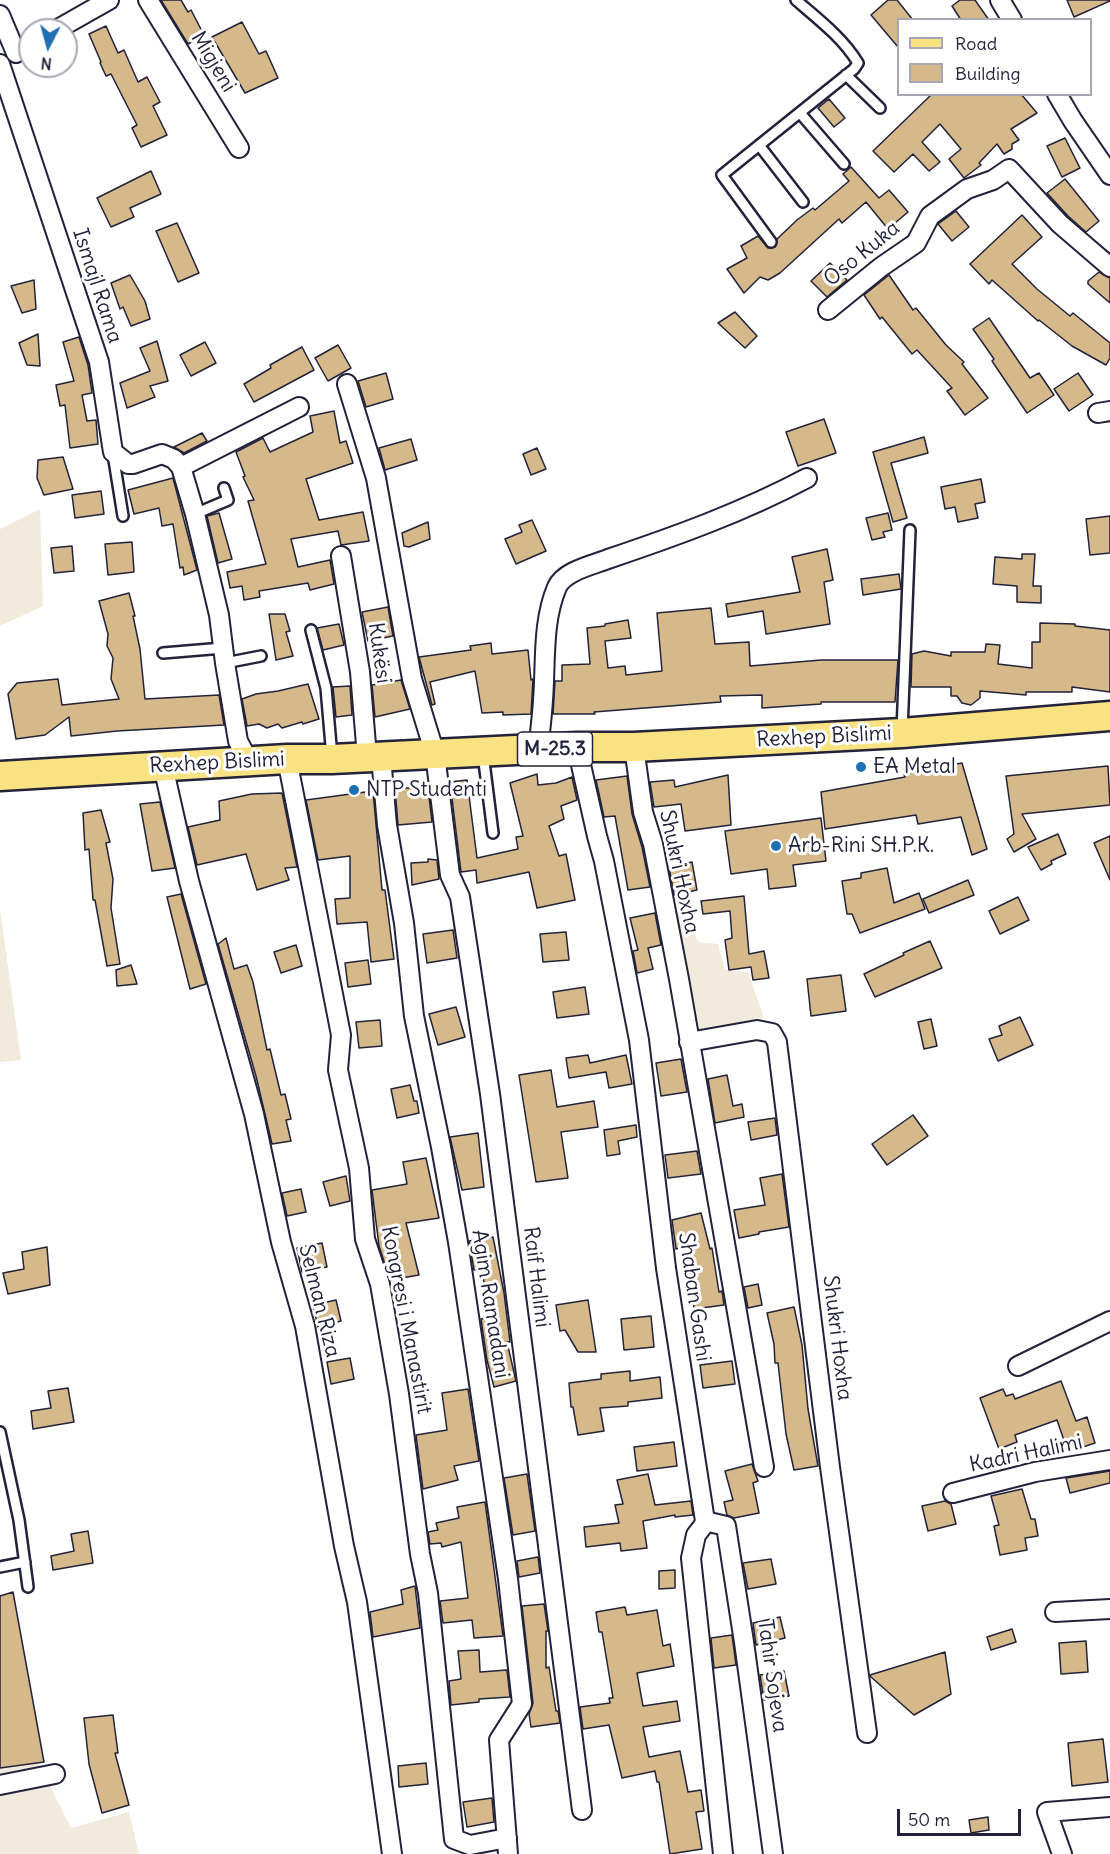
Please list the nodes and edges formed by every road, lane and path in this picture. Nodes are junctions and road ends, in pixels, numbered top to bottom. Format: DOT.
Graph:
graph roads {
  1 [pos="109,0"];
  2 [pos="148,0"];
  3 [pos="796,0"];
  4 [pos="1000,0"];
  5 [pos="0,15"];
  6 [pos="77,18"];
  7 [pos="1011,18"];
  8 [pos="11,56"];
  9 [pos="846,75"];
  10 [pos="1058,96"];
  11 [pos="880,108"];
  12 [pos="800,113"];
  13 [pos="759,145"];
  14 [pos="239,148"];
  15 [pos="844,164"];
  16 [pos="1110,175"];
  17 [pos="803,202"];
  18 [pos="771,242"];
  19 [pos="1110,267"];
  20 [pos="828,310"];
  21 [pos="347,384"];
  22 [pos="299,407"];
  23 [pos="113,452"];
  24 [pos="181,467"];
  25 [pos="807,478"];
  26 [pos="224,488"];
  27 [pos="195,514"];
  28 [pos="123,516"];
  29 [pos="910,530"];
  30 [pos="341,556"];
  31 [pos="311,630"];
  32 [pos="163,653"];
  33 [pos="224,655"];
  34 [pos="261,656"];
  35 [pos="1110,716"];
  36 [pos="902,734"];
  37 [pos="577,747"];
  38 [pos="634,747"];
  39 [pos="538,750"];
  40 [pos="483,751"];
  41 [pos="435,754"];
  42 [pos="374,757"];
  43 [pos="287,759"];
  44 [pos="332,759"];
  45 [pos="249,762"];
  46 [pos="163,766"];
  47 [pos="0,776"];
  48 [pos="493,833"];
  49 [pos="689,1042"];
  50 [pos="1110,1321"];
  51 [pos="1018,1366"];
  52 [pos="0,1432"];
  53 [pos="1110,1460"];
  54 [pos="764,1467"];
  55 [pos="952,1493"];
  56 [pos="705,1521"];
  57 [pos="25,1562"];
  58 [pos="0,1567"];
  59 [pos="28,1587"];
  60 [pos="1110,1608"];
  61 [pos="1055,1612"];
  62 [pos="867,1733"];
  63 [pos="55,1774"];
  64 [pos="0,1785"];
  65 [pos="1110,1807"];
  66 [pos="582,1809"];
  67 [pos="508,1846"];
  68 [pos="392,1854"];
  69 [pos="723,1854"];
  70 [pos="773,1854"];
  71 [pos="1062,1854"];
  1 -- 6 [label="street"];
  2 -- 14 [label="street, Migjeni"];
  3 -- 9 [label="lane"];
  4 -- 7 [label="street"];
  5 -- 8 [label="street, Ismajl Rama"];
  8 -- 23 [label="street, Ismajl Rama"];
  9 -- 11 [label="lane"];
  9 -- 12 [label="lane"];
  10 -- 16 [label="street"];
  12 -- 13 [label="lane"];
  12 -- 15 [label="lane"];
  13 -- 17 [label="lane"];
  13 -- 18 [label="lane"];
  19 -- 20 [label="street, Oso Kuka"];
  21 -- 41 [label="street"];
  22 -- 24 [label="street"];
  23 -- 24 [label="street"];
  23 -- 28 [label="lane"];
  24 -- 27 [label="street"];
  25 -- 39 [label="street"];
  26 -- 27 [label="lane"];
  27 -- 33 [label="street"];
  29 -- 36 [label="lane"];
  30 -- 42 [label="street, Kukësi"];
  31 -- 44 [label="lane"];
  32 -- 33 [label="lane"];
  33 -- 34 [label="lane"];
  33 -- 45 [label="street"];
  35 -- 36 [label="main road, Rexhep Bislimi / M-25.3"];
  36 -- 38 [label="main road, Rexhep Bislimi / M-25.3"];
  37 -- 38 [label="main road, Rexhep Bislimi / M-25.3"];
  37 -- 39 [label="main road, Rexhep Bislimi / M-25.3"];
  37 -- 56 [label="street, Shaban Gashi"];
  38 -- 49 [label="street, Shukri Hoxha"];
  39 -- 40 [label="main road, Rexhep Bislimi / M-25.3"];
  40 -- 41 [label="main road, Rexhep Bislimi / M-25.3"];
  40 -- 48 [label="lane"];
  41 -- 42 [label="main road, Rexhep Bislimi / M-25.3"];
  41 -- 66 [label="street, Raif Halimi"];
  42 -- 44 [label="main road, Rexhep Bislimi / M-25.3"];
  42 -- 67 [label="street, Agim Ramadani"];
  43 -- 44 [label="main road, Rexhep Bislimi / M-25.3"];
  43 -- 45 [label="main road, Rexhep Bislimi / M-25.3"];
  43 -- 67 [label="street, Kongresi i Manastirit"];
  45 -- 46 [label="main road, Rexhep Bislimi / M-25.3"];
  46 -- 47 [label="main road, Rexhep Bislimi / M-25.3"];
  46 -- 68 [label="street, Selman Riza"];
  49 -- 54 [label="street, Shukri Hoxha"];
  49 -- 62 [label="street, Shukri Hoxha"];
  50 -- 51 [label="street"];
  52 -- 57 [label="lane"];
  53 -- 55 [label="street, Kadri Halimi"];
  56 -- 69 [label="street"];
  56 -- 70 [label="street, Tahir Sojeva"];
  57 -- 58 [label="lane"];
  57 -- 59 [label="lane"];
  60 -- 61 [label="street"];
  63 -- 64 [label="street"];
  65 -- 71 [label="street"];
}
